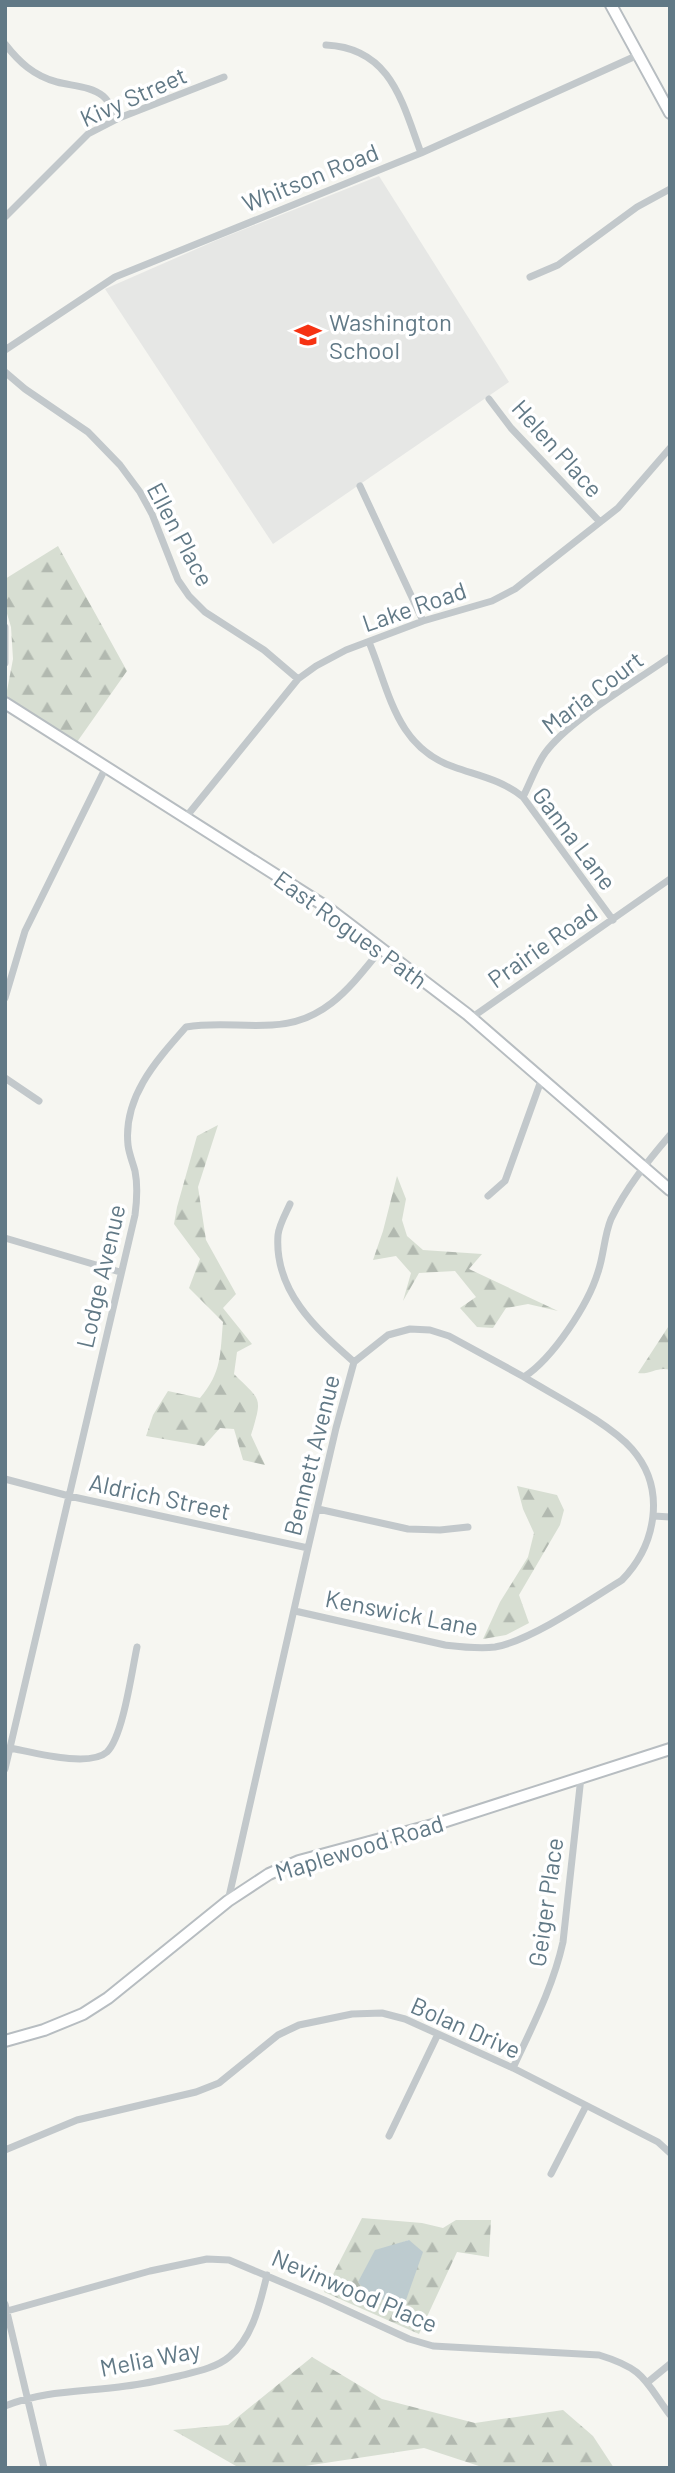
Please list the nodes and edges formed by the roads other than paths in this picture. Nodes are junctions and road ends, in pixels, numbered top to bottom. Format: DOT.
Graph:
graph roads {
  1 [pos="611,5"];
  2 [pos="5,44"];
  3 [pos="326,45"];
  4 [pos="638,55"];
  5 [pos="224,77"];
  6 [pos="670,113"];
  7 [pos="119,118"];
  8 [pos="421,153"];
  9 [pos="670,189"];
  10 [pos="5,217"];
  11 [pos="530,277"];
  12 [pos="5,350"];
  13 [pos="5,372"];
  14 [pos="489,399"];
  15 [pos="670,448"];
  16 [pos="360,486"];
  17 [pos="600,522"];
  18 [pos="423,621"];
  19 [pos="5,627"];
  20 [pos="369,642"];
  21 [pos="670,657"];
  22 [pos="5,663"];
  23 [pos="298,679"];
  24 [pos="5,703"];
  25 [pos="106,767"];
  26 [pos="523,797"];
  27 [pos="186,817"];
  28 [pos="670,879"];
  29 [pos="613,920"];
  30 [pos="382,948"];
  31 [pos="5,998"];
  32 [pos="471,1018"];
  33 [pos="5,1078"];
  34 [pos="542,1078"];
  35 [pos="39,1101"];
  36 [pos="670,1135"];
  37 [pos="643,1166"];
  38 [pos="670,1190"];
  39 [pos="488,1196"];
  40 [pos="289,1204"];
  41 [pos="5,1238"];
  42 [pos="120,1272"];
  43 [pos="354,1362"];
  44 [pos="524,1377"];
  45 [pos="5,1479"];
  46 [pos="69,1496"];
  47 [pos="318,1509"];
  48 [pos="654,1516"];
  49 [pos="670,1517"];
  50 [pos="468,1527"];
  51 [pos="308,1548"];
  52 [pos="295,1611"];
  53 [pos="137,1647"];
  54 [pos="10,1748"];
  55 [pos="670,1749"];
  56 [pos="5,1769"];
  57 [pos="581,1776"];
  58 [pos="228,1901"];
  59 [pos="438,2034"];
  60 [pos="5,2041"];
  61 [pos="513,2068"];
  62 [pos="586,2106"];
  63 [pos="389,2136"];
  64 [pos="5,2150"];
  65 [pos="670,2153"];
  66 [pos="551,2174"];
  67 [pos="267,2275"];
  68 [pos="6,2307"];
  69 [pos="670,2364"];
  70 [pos="648,2382"];
  71 [pos="27,2397"];
  72 [pos="5,2406"];
  73 [pos="670,2415"];
  74 [pos="44,2468"];
  1 -- 4 [label="street"];
  2 -- 7 [label="street"];
  3 -- 8 [label="street"];
  4 -- 6 [label="street"];
  4 -- 8 [label="street, Whitson Road"];
  5 -- 7 [label="street, Kivy Street"];
  7 -- 10 [label="street, Kivy Street"];
  8 -- 12 [label="street, Whitson Road"];
  9 -- 11 [label="street"];
  13 -- 23 [label="street, Ellen Place"];
  14 -- 17 [label="street, Helen Place"];
  15 -- 17 [label="street, Lake Road"];
  16 -- 18 [label="street"];
  17 -- 18 [label="street, Lake Road"];
  18 -- 20 [label="street, Lake Road"];
  19 -- 22 [label="street"];
  20 -- 23 [label="street, Lake Road"];
  20 -- 26 [label="street, Ganna Lane"];
  21 -- 26 [label="street, Maria Court"];
  23 -- 27 [label="street, Lake Road"];
  24 -- 25 [label="street, East Rogues Path"];
  25 -- 27 [label="street, East Rogues Path"];
  25 -- 31 [label="street"];
  26 -- 29 [label="street, Ganna Lane"];
  27 -- 30 [label="street, East Rogues Path"];
  28 -- 29 [label="street, Prairie Road"];
  29 -- 32 [label="street, Prairie Road"];
  30 -- 32 [label="street, East Rogues Path"];
  30 -- 42 [label="street, Lodge Avenue"];
  32 -- 34 [label="street, East Rogues Path"];
  33 -- 35 [label="street"];
  34 -- 37 [label="street, East Rogues Path"];
  34 -- 39 [label="street"];
  36 -- 37 [label="street"];
  37 -- 38 [label="street, East Rogues Path"];
  37 -- 44 [label="street"];
  40 -- 43 [label="street"];
  41 -- 42 [label="street"];
  42 -- 46 [label="street, Lodge Avenue"];
  43 -- 44 [label="street, Bennett Avenue"];
  43 -- 47 [label="street, Bennett Avenue"];
  44 -- 48 [label="street, Bennett Avenue"];
  45 -- 46 [label="street, Aldrich Street"];
  46 -- 51 [label="street, Aldrich Street"];
  46 -- 54 [label="street, Lodge Avenue"];
  47 -- 50 [label="street"];
  47 -- 51 [label="street, Bennett Avenue"];
  48 -- 49 [label="street"];
  48 -- 52 [label="street, Kenswick Lane"];
  51 -- 52 [label="street, Bennett Avenue"];
  52 -- 58 [label="street, Bennett Avenue"];
  53 -- 54 [label="street"];
  54 -- 56 [label="street, Lodge Avenue"];
  55 -- 57 [label="street, Maplewood Road"];
  57 -- 58 [label="street, Maplewood Road"];
  57 -- 61 [label="street, Geiger Place"];
  58 -- 60 [label="street, Maplewood Road"];
  59 -- 61 [label="street, Bolan Drive"];
  59 -- 63 [label="street"];
  59 -- 64 [label="street, Bolan Drive"];
  61 -- 62 [label="street, Bolan Drive"];
  62 -- 65 [label="street, Bolan Drive"];
  62 -- 66 [label="street"];
  67 -- 68 [label="street, Nevinwood Place"];
  67 -- 70 [label="street, Nevinwood Place"];
  67 -- 71 [label="street, Melia Way"];
  68 -- 71 [label="street"];
  69 -- 70 [label="street"];
  70 -- 73 [label="street, Nevinwood Place"];
  71 -- 72 [label="street, Melia Way"];
  71 -- 74 [label="street"];
}
